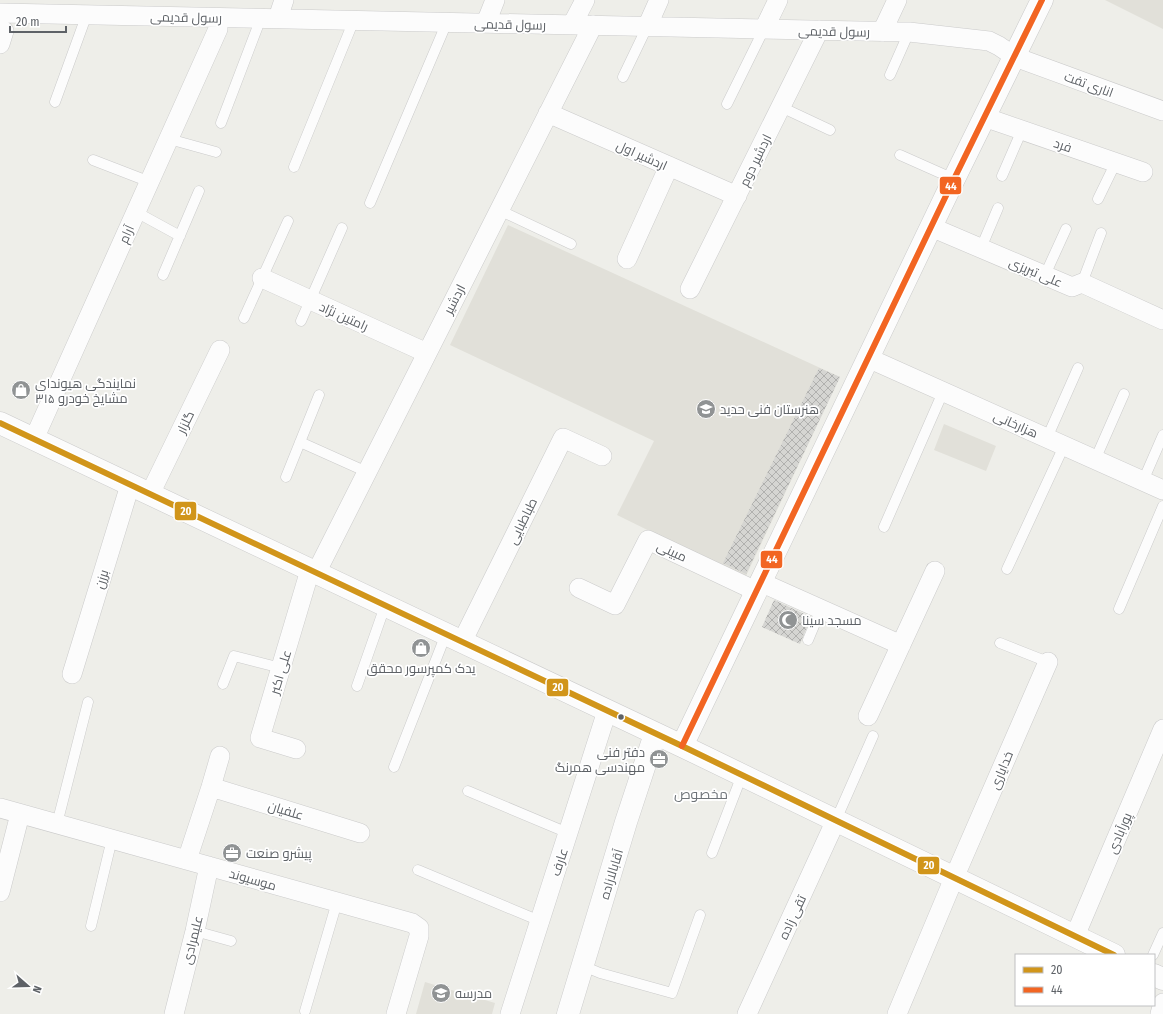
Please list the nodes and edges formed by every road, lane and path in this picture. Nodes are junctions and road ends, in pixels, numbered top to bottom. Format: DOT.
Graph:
graph roads {
  1 [pos="284,0"];
  2 [pos="495,0"];
  3 [pos="585,0"];
  4 [pos="659,0"];
  5 [pos="778,0"];
  6 [pos="897,0"];
  7 [pos="1042,0"];
  8 [pos="0,12"];
  9 [pos="87,14"];
  10 [pos="270,18"];
  11 [pos="354,20"];
  12 [pos="448,22"];
  13 [pos="486,23"];
  14 [pos="572,25"];
  15 [pos="593,26"];
  16 [pos="647,27"];
  17 [pos="218,29"];
  18 [pos="764,29"];
  19 [pos="819,30"];
  20 [pos="882,32"];
  21 [pos="909,32"];
  22 [pos="1015,57"];
  23 [pos="890,75"];
  24 [pos="623,77"];
  25 [pos="55,102"];
  26 [pos="727,104"];
  27 [pos="781,107"];
  28 [pos="1163,110"];
  29 [pos="548,113"];
  30 [pos="984,117"];
  31 [pos="221,123"];
  32 [pos="830,130"];
  33 [pos="1022,130"];
  34 [pos="169,139"];
  35 [pos="216,152"];
  36 [pos="900,156"];
  37 [pos="93,160"];
  38 [pos="1116,162"];
  39 [pos="669,166"];
  40 [pos="294,167"];
  41 [pos="1143,172"];
  42 [pos="1002,176"];
  43 [pos="954,179"];
  44 [pos="150,182"];
  45 [pos="199,191"];
  46 [pos="737,196"];
  47 [pos="1098,199"];
  48 [pos="370,203"];
  49 [pos="998,208"];
  50 [pos="499,210"];
  51 [pos="136,212"];
  52 [pos="288,221"];
  53 [pos="931,227"];
  54 [pos="342,228"];
  55 [pos="1066,229"];
  56 [pos="1101,233"];
  57 [pos="180,236"];
  58 [pos="571,244"];
  59 [pos="981,248"];
  60 [pos="627,259"];
  61 [pos="163,275"];
  62 [pos="1045,275"];
  63 [pos="262,278"];
  64 [pos="1082,283"];
  65 [pos="690,289"];
  66 [pos="310,300"];
  67 [pos="244,318"];
  68 [pos="301,320"];
  69 [pos="1163,320"];
  70 [pos="220,350"];
  71 [pos="427,353"];
  72 [pos="868,358"];
  73 [pos="1078,368"];
  74 [pos="943,392"];
  75 [pos="1124,394"];
  76 [pos="319,395"];
  77 [pos="0,423"];
  78 [pos="1163,436"];
  79 [pos="1046,438"];
  80 [pos="34,439"];
  81 [pos="300,442"];
  82 [pos="1064,446"];
  83 [pos="602,456"];
  84 [pos="1096,460"];
  85 [pos="367,472"];
  86 [pos="286,477"];
  87 [pos="1143,481"];
  88 [pos="130,485"];
  89 [pos="1163,490"];
  90 [pos="150,494"];
  91 [pos="1163,506"];
  92 [pos="884,527"];
  93 [pos="1007,569"];
  94 [pos="313,571"];
  95 [pos="935,571"];
  96 [pos="758,586"];
  97 [pos="579,588"];
  98 [pos="385,606"];
  99 [pos="821,609"];
  100 [pos="1119,609"];
  101 [pos="454,638"];
  102 [pos="808,640"];
  103 [pos="1000,643"];
  104 [pos="901,645"];
  105 [pos="1048,662"];
  106 [pos="281,668"];
  107 [pos="72,674"];
  108 [pos="224,684"];
  109 [pos="357,686"];
  110 [pos="88,702"];
  111 [pos="607,711"];
  112 [pos="868,716"];
  113 [pos="1163,729"];
  114 [pos="655,734"];
  115 [pos="874,736"];
  116 [pos="682,746"];
  117 [pos="296,749"];
  118 [pos="220,756"];
  119 [pos="394,767"];
  120 [pos="742,775"];
  121 [pos="211,787"];
  122 [pos="468,791"];
  123 [pos="0,808"];
  124 [pos="20,814"];
  125 [pos="836,820"];
  126 [pos="57,824"];
  127 [pos="360,833"];
  128 [pos="568,833"];
  129 [pos="112,839"];
  130 [pos="712,853"];
  131 [pos="188,860"];
  132 [pos="209,866"];
  133 [pos="418,870"];
  134 [pos="954,878"];
  135 [pos="0,892"];
  136 [pos="337,902"];
  137 [pos="700,914"];
  138 [pos="540,922"];
  139 [pos="91,926"];
  140 [pos="195,931"];
  141 [pos="1163,933"];
  142 [pos="1075,936"];
  143 [pos="231,941"];
  144 [pos="1112,954"];
  145 [pos="1154,954"];
  146 [pos="583,966"];
  147 [pos="1163,1003"];
  148 [pos="306,1011"];
  149 [pos="174,1014"];
  150 [pos="396,1014"];
  151 [pos="510,1014"];
  152 [pos="568,1014"];
  153 [pos="747,1014"];
  154 [pos="896,1014"];
  155 [pos="1160,1014"];
  1 -- 10 [label="street"];
  2 -- 13 [label="street"];
  3 -- 14 [label="street"];
  4 -- 16 [label="street"];
  5 -- 18 [label="street"];
  6 -- 20 [label="street"];
  7 -- 22 [label="main road"];
  8 -- 9 [label="street, رسول قدیمی"];
  9 -- 10 [label="street, رسول قدیمی"];
  9 -- 25 [label="lane"];
  10 -- 11 [label="street, رسول قدیمی"];
  10 -- 31 [label="lane"];
  11 -- 12 [label="street, رسول قدیمی"];
  11 -- 40 [label="lane"];
  12 -- 13 [label="street, رسول قدیمی"];
  12 -- 48 [label="lane"];
  13 -- 14 [label="street, رسول قدیمی"];
  14 -- 15 [label="street, رسول قدیمی"];
  15 -- 16 [label="street, رسول قدیمی"];
  15 -- 29 [label="street, اردشیر"];
  16 -- 18 [label="street, رسول قدیمی"];
  16 -- 24 [label="lane"];
  17 -- 34 [label="street, آرام"];
  18 -- 19 [label="street, رسول قدیمی"];
  18 -- 26 [label="lane"];
  19 -- 20 [label="street, رسول قدیمی"];
  19 -- 27 [label="street, اردشیر دوم"];
  20 -- 21 [label="street, رسول قدیمی"];
  21 -- 22 [label="street, رسول قدیمی"];
  21 -- 23 [label="lane"];
  22 -- 28 [label="street, اناری تفت"];
  22 -- 30 [label="main road"];
  27 -- 32 [label="lane"];
  27 -- 46 [label="street, اردشیر دوم"];
  29 -- 39 [label="street, اردشیر اول"];
  29 -- 50 [label="street, اردشیر"];
  30 -- 33 [label="street, فرد"];
  30 -- 43 [label="main road"];
  33 -- 38 [label="street, فرد"];
  33 -- 42 [label="lane"];
  34 -- 35 [label="lane"];
  34 -- 44 [label="street, آرام"];
  36 -- 43 [label="lane"];
  37 -- 44 [label="lane"];
  38 -- 41 [label="street, فرد"];
  38 -- 47 [label="lane"];
  39 -- 46 [label="street, اردشیر اول"];
  39 -- 60 [label="street"];
  43 -- 53 [label="main road"];
  44 -- 51 [label="street, آرام"];
  45 -- 57 [label="lane"];
  46 -- 65 [label="street, اردشیر دوم"];
  49 -- 59 [label="lane"];
  50 -- 58 [label="lane"];
  50 -- 71 [label="street, اردشیر"];
  51 -- 57 [label="lane"];
  51 -- 80 [label="street, آرام"];
  52 -- 63 [label="lane"];
  53 -- 59 [label="street, علی تبریزی"];
  53 -- 72 [label="main road"];
  54 -- 66 [label="lane"];
  55 -- 62 [label="lane"];
  56 -- 64 [label="lane"];
  57 -- 61 [label="lane"];
  59 -- 62 [label="street, علی تبریزی"];
  62 -- 64 [label="street, علی تبریزی"];
  63 -- 66 [label="street, رامتین نژاد"];
  63 -- 67 [label="lane"];
  64 -- 69 [label="street, علی تبریزی"];
  66 -- 68 [label="lane"];
  66 -- 71 [label="street, رامتین نژاد"];
  70 -- 90 [label="street, گلزار"];
  71 -- 85 [label="street, اردشیر"];
  72 -- 74 [label="street, هزارخانی"];
  72 -- 96 [label="main road"];
  73 -- 79 [label="lane"];
  74 -- 79 [label="street, هزارخانی"];
  74 -- 92 [label="lane"];
  75 -- 84 [label="lane"];
  76 -- 81 [label="lane"];
  77 -- 80 [label="main road"];
  78 -- 87 [label="lane"];
  79 -- 82 [label="street, هزارخانی"];
  80 -- 88 [label="main road"];
  81 -- 85 [label="lane"];
  81 -- 86 [label="lane"];
  82 -- 84 [label="street, هزارخانی"];
  82 -- 93 [label="lane"];
  83 -- 101 [label="street, طباطبایی"];
  84 -- 87 [label="street, هزارخانی"];
  85 -- 94 [label="street, اردشیر"];
  87 -- 89 [label="street, هزارخانی"];
  88 -- 90 [label="main road"];
  88 -- 107 [label="street, برزن"];
  90 -- 94 [label="main road"];
  91 -- 100 [label="lane"];
  94 -- 98 [label="main road"];
  94 -- 106 [label="street, علی اکبر"];
  95 -- 104 [label="street"];
  96 -- 97 [label="street, مبینی"];
  96 -- 99 [label="street"];
  96 -- 116 [label="main road"];
  98 -- 101 [label="main road"];
  98 -- 109 [label="lane"];
  99 -- 102 [label="lane"];
  99 -- 104 [label="street"];
  101 -- 111 [label="main road"];
  101 -- 119 [label="lane"];
  103 -- 105 [label="lane"];
  104 -- 112 [label="street"];
  105 -- 134 [label="street, خدایاری"];
  106 -- 108 [label="lane"];
  106 -- 117 [label="street, علی اکبر"];
  110 -- 126 [label="lane"];
  111 -- 114 [label="main road"];
  111 -- 128 [label="street, عارف"];
  113 -- 142 [label="street, پورآبادی"];
  114 -- 116 [label="main road"];
  114 -- 146 [label="main road, آقابالازاده"];
  115 -- 125 [label="lane"];
  116 -- 120 [label="main road"];
  118 -- 121 [label="street"];
  120 -- 125 [label="main road"];
  120 -- 130 [label="lane"];
  121 -- 127 [label="street, علفیان"];
  121 -- 131 [label="street"];
  122 -- 128 [label="lane"];
  123 -- 124 [label="street, موسیوند"];
  124 -- 126 [label="street, موسیوند"];
  124 -- 135 [label="street"];
  125 -- 134 [label="main road"];
  125 -- 153 [label="street, تقی زاده"];
  126 -- 129 [label="street, موسیوند"];
  128 -- 138 [label="street, عارف"];
  129 -- 131 [label="street, موسیوند"];
  129 -- 139 [label="lane"];
  131 -- 132 [label="street, موسیوند"];
  132 -- 136 [label="street, موسیوند"];
  132 -- 140 [label="street, علیمرادی"];
  133 -- 138 [label="lane"];
  134 -- 142 [label="main road"];
  134 -- 154 [label="street, خدایاری"];
  136 -- 148 [label="lane"];
  136 -- 150 [label="street, موسیوند"];
  137 -- 146 [label="lane"];
  138 -- 151 [label="street, عارف"];
  140 -- 143 [label="lane"];
  140 -- 149 [label="street, علیمرادی"];
  141 -- 145 [label="lane"];
  142 -- 144 [label="main road"];
  146 -- 152 [label="main road, آقابالازاده"];
  147 -- 155 [label="street"];
}
